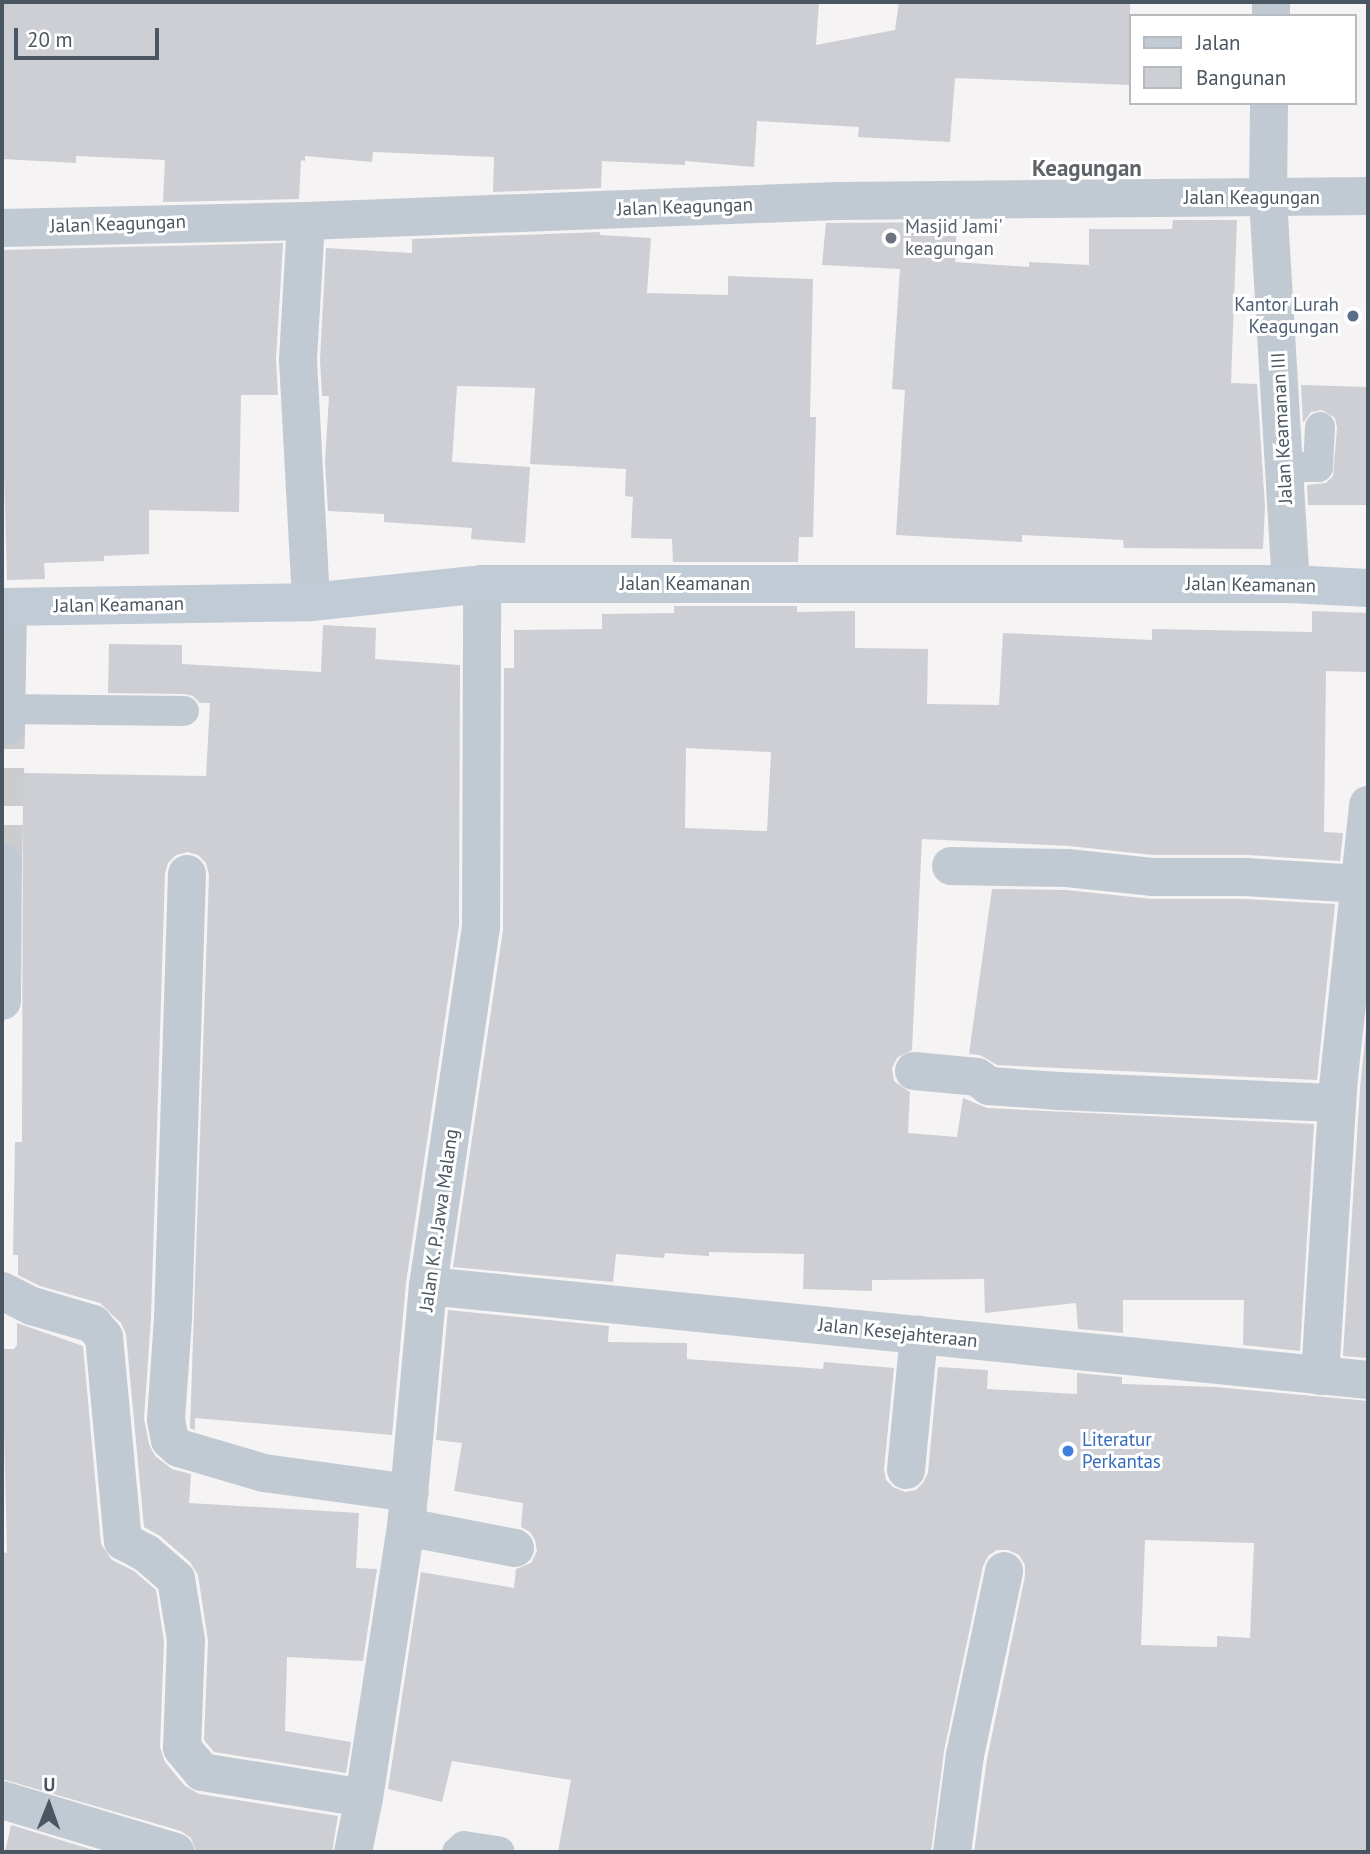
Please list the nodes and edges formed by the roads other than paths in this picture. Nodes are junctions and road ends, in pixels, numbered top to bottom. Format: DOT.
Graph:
graph roads {
  1 [pos="1269,105"];
  2 [pos="1368,196"];
  3 [pos="1268,199"];
  4 [pos="306,221"];
  5 [pos="2,228"];
  6 [pos="1320,427"];
  7 [pos="1284,467"];
  8 [pos="482,584"];
  9 [pos="1291,584"];
  10 [pos="1368,588"];
  11 [pos="311,602"];
  12 [pos="5,607"];
  13 [pos="184,711"];
  14 [pos="5,714"];
  15 [pos="1368,805"];
  16 [pos="3,863"];
  17 [pos="951,866"];
  18 [pos="1364,873"];
  19 [pos="187,874"];
  20 [pos="2,1001"];
  21 [pos="914,1071"];
  22 [pos="1348,1093"];
  23 [pos="428,1286"];
  24 [pos="2,1291"];
  25 [pos="919,1335"];
  26 [pos="1321,1376"];
  27 [pos="1368,1380"];
  28 [pos="906,1470"];
  29 [pos="408,1510"];
  30 [pos="515,1548"];
  31 [pos="1004,1571"];
  32 [pos="364,1798"];
  33 [pos="2,1800"];
  34 [pos="176,1852"];
  35 [pos="353,1852"];
  36 [pos="457,1852"];
  37 [pos="499,1852"];
  38 [pos="952,1852"];
  1 -- 3 [label="street, Jalan Keamanan III"];
  2 -- 3 [label="street, Jalan Keagungan"];
  3 -- 4 [label="street, Jalan Keagungan"];
  3 -- 7 [label="street, Jalan Keamanan III"];
  4 -- 5 [label="street, Jalan Keagungan"];
  4 -- 11 [label="street"];
  6 -- 7 [label="lane"];
  7 -- 9 [label="street, Jalan Keamanan III"];
  8 -- 9 [label="street, Jalan Keamanan"];
  8 -- 11 [label="street, Jalan Keamanan"];
  8 -- 23 [label="street, Jalan K. P. Jawa Malang"];
  9 -- 10 [label="street, Jalan Keamanan"];
  11 -- 12 [label="street, Jalan Keamanan"];
  12 -- 14 [label="street"];
  13 -- 14 [label="lane"];
  15 -- 18 [label="street"];
  16 -- 20 [label="street"];
  17 -- 18 [label="street"];
  18 -- 22 [label="street"];
  19 -- 29 [label="street"];
  21 -- 22 [label="street"];
  22 -- 26 [label="street"];
  23 -- 25 [label="street, Jalan Kesejahteraan"];
  23 -- 29 [label="street, Jalan K. P. Jawa Malang"];
  24 -- 32 [label="street"];
  25 -- 26 [label="street, Jalan Kesejahteraan"];
  25 -- 28 [label="street"];
  26 -- 27 [label="street, Jalan Kesejahteraan"];
  29 -- 30 [label="street"];
  29 -- 32 [label="street, Jalan K. P. Jawa Malang"];
  31 -- 38 [label="street"];
  32 -- 35 [label="street, Jalan K. P. Jawa Malang"];
  33 -- 34 [label="street"];
  36 -- 37 [label="lane"];
}
